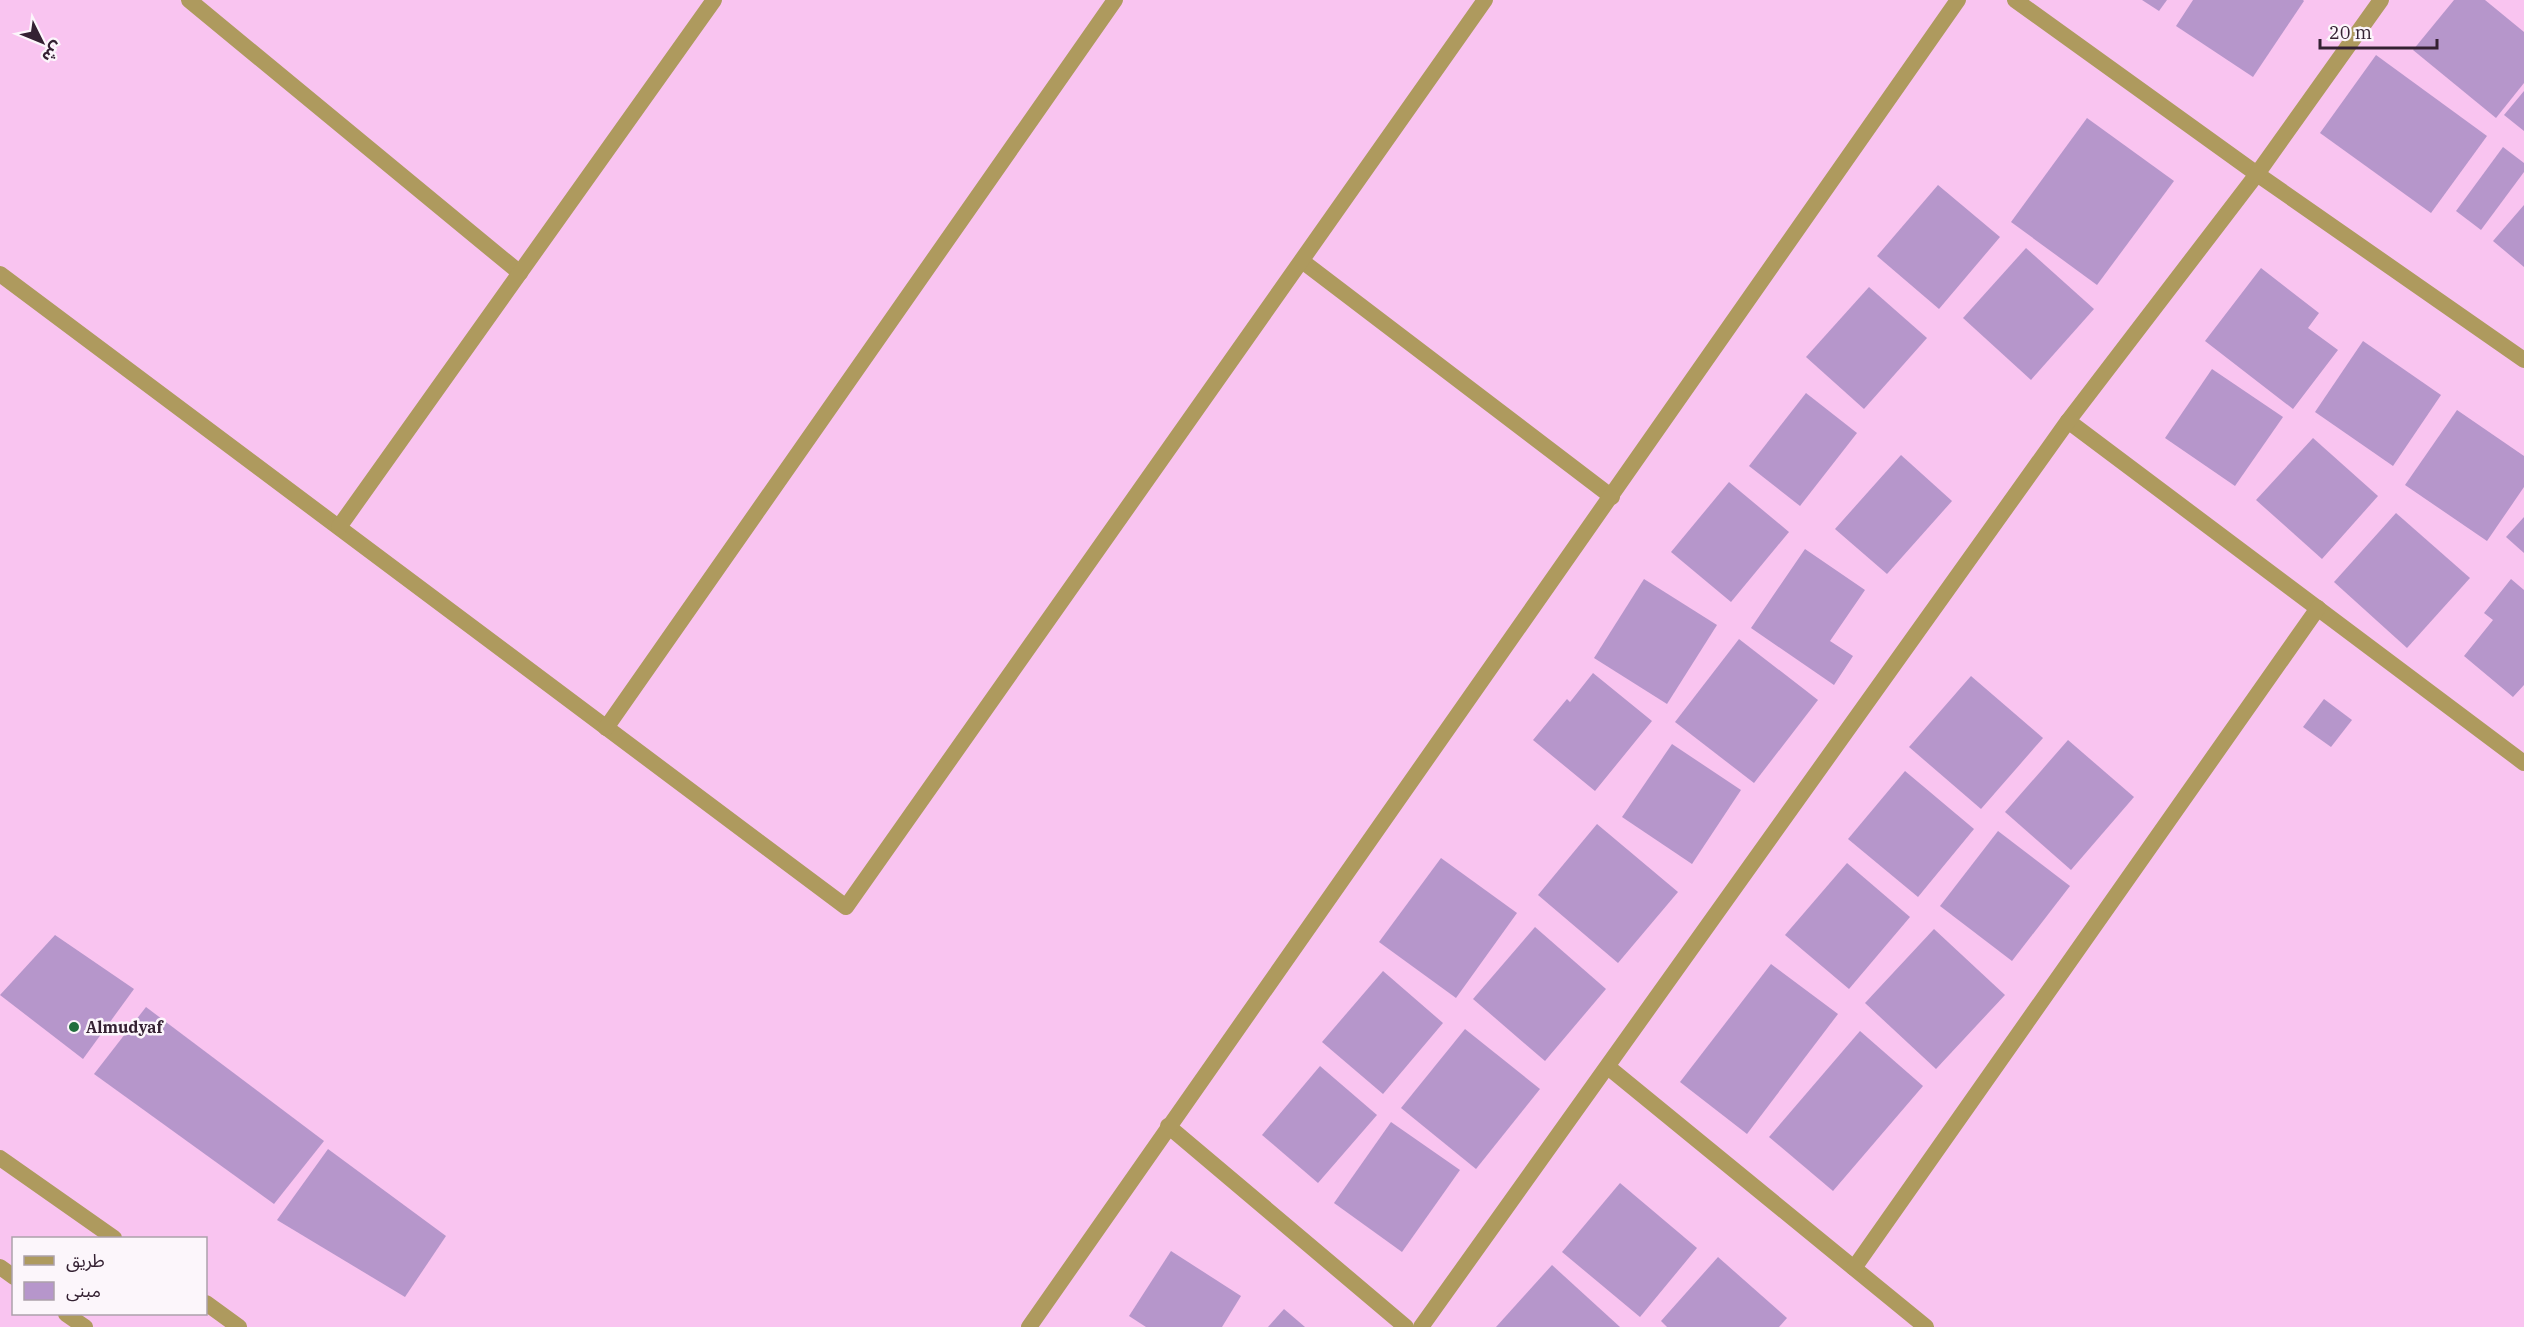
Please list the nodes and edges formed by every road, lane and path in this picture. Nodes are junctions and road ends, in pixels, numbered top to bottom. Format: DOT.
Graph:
graph roads {
  1 [pos="189,0"];
  2 [pos="714,0"];
  3 [pos="1115,0"];
  4 [pos="1485,0"];
  5 [pos="1959,0"];
  6 [pos="2015,0"];
  7 [pos="2381,0"];
  8 [pos="2257,174"];
  9 [pos="1302,261"];
  10 [pos="520,273"];
  11 [pos="0,274"];
  12 [pos="2524,360"];
  13 [pos="2068,421"];
  14 [pos="1612,497"];
  15 [pos="339,527"];
  16 [pos="2318,608"];
  17 [pos="606,728"];
  18 [pos="2524,763"];
  19 [pos="1608,1067"];
  20 [pos="1168,1126"];
  21 [pos="0,1158"];
  22 [pos="111,1237"];
  23 [pos="1854,1268"];
  24 [pos="207,1304"];
  25 [pos="67,1315"];
  26 [pos="85,1327"];
  27 [pos="239,1327"];
  28 [pos="1029,1327"];
  29 [pos="1406,1327"];
  30 [pos="1421,1327"];
  31 [pos="1926,1327"];
  1 -- 10 [label="street"];
  2 -- 10 [label="street"];
  3 -- 17 [label="street"];
  4 -- 9 [label="street"];
  5 -- 14 [label="street"];
  6 -- 8 [label="street"];
  7 -- 8 [label="street"];
  8 -- 12 [label="street"];
  8 -- 13 [label="street"];
  9 -- 14 [label="street"];
  9 -- 17 [label="street"];
  10 -- 15 [label="street"];
  11 -- 15 [label="street"];
  13 -- 16 [label="street"];
  13 -- 19 [label="street"];
  14 -- 20 [label="street"];
  15 -- 17 [label="street"];
  16 -- 18 [label="street"];
  16 -- 23 [label="street"];
  19 -- 23 [label="street"];
  19 -- 30 [label="street"];
  20 -- 28 [label="street"];
  20 -- 29 [label="street"];
  21 -- 22 [label="street"];
  23 -- 31 [label="street"];
  24 -- 27 [label="street"];
  25 -- 26 [label="street"];
}
